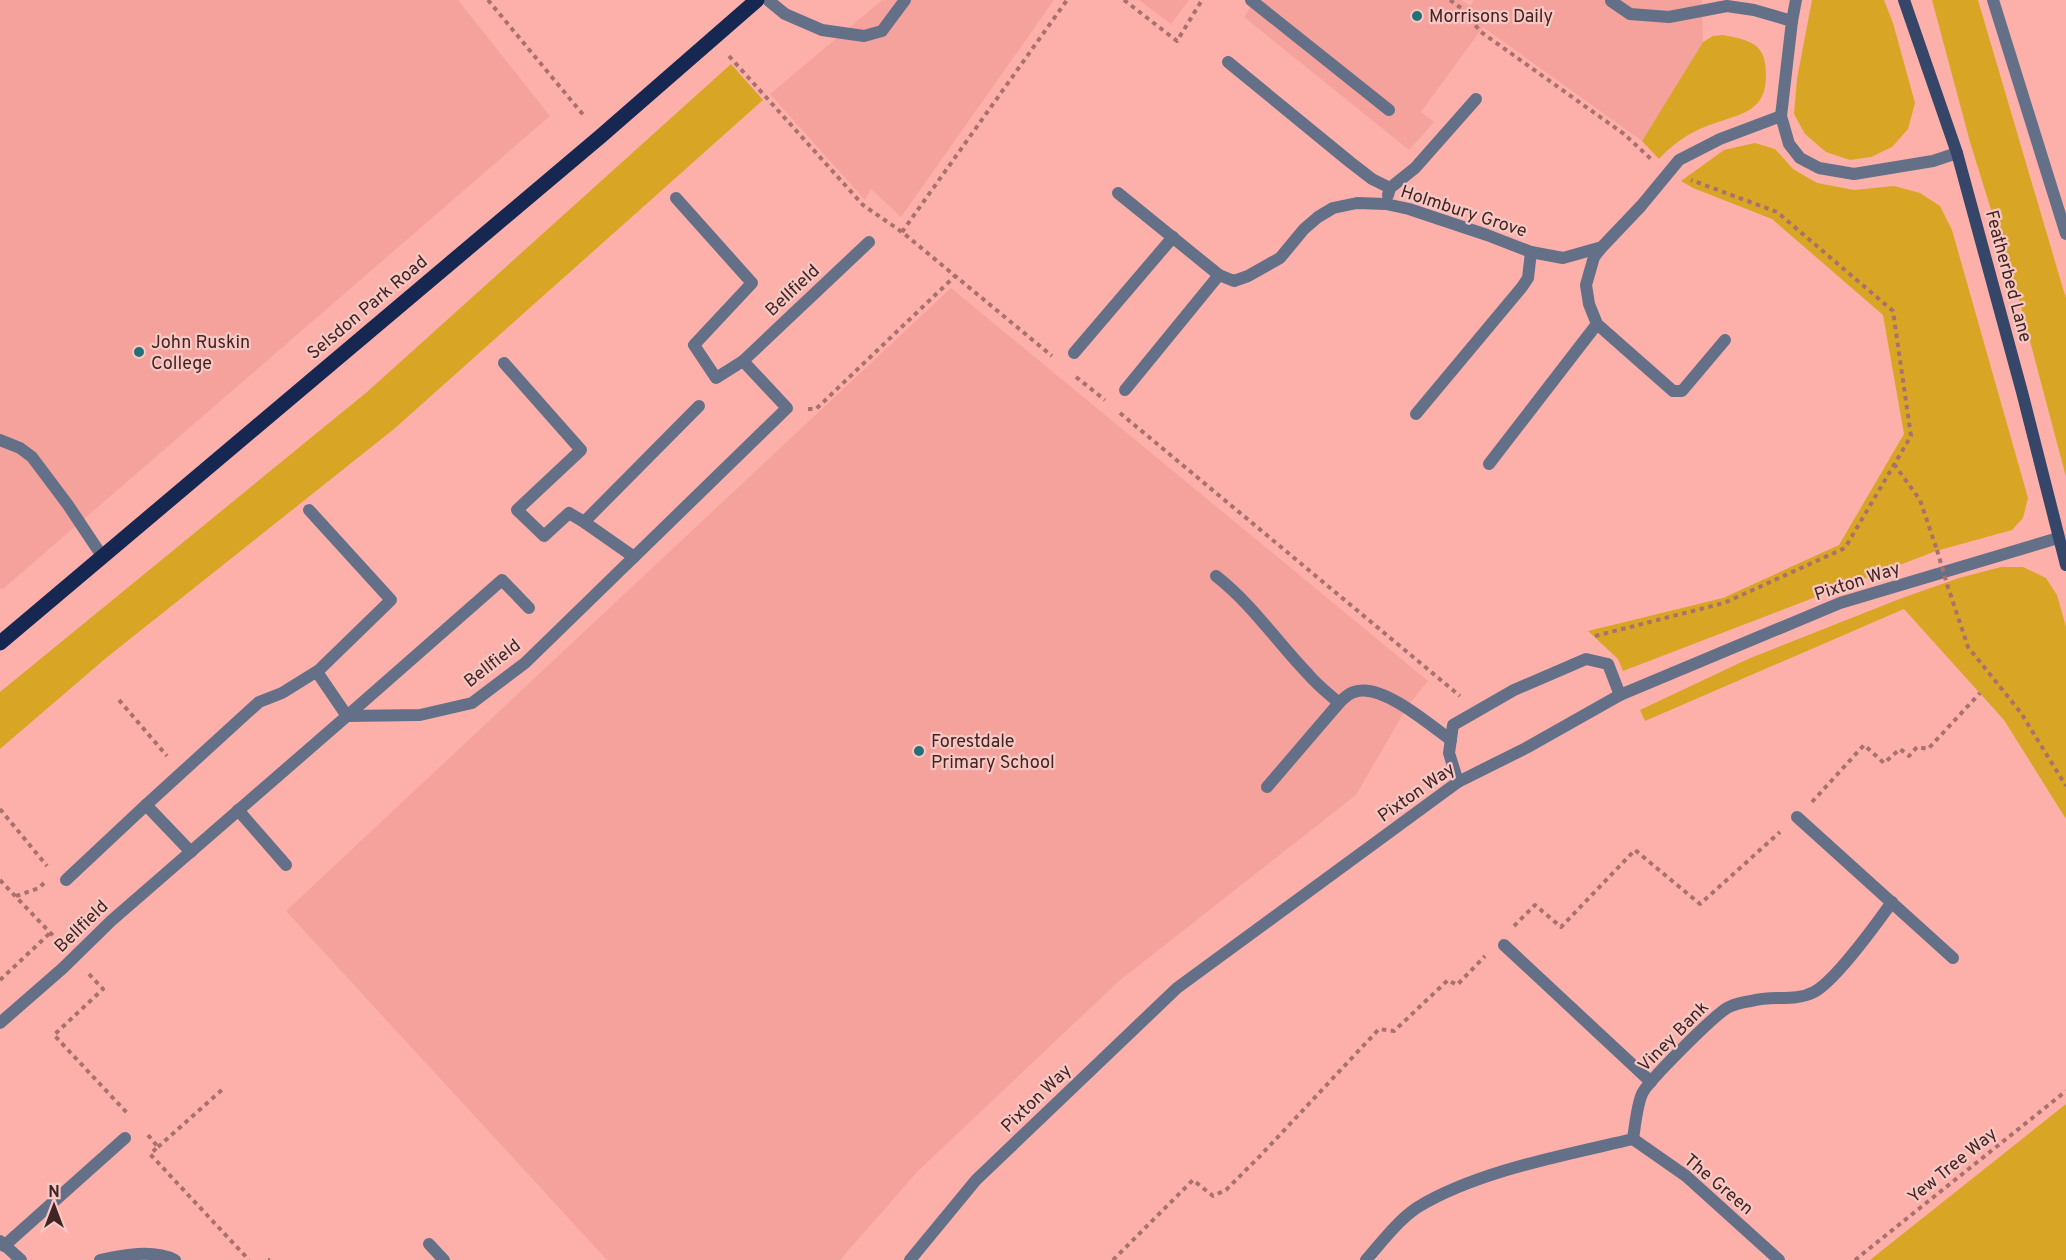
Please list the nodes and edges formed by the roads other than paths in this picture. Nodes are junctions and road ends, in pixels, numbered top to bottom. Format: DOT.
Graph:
graph roads {
  1 [pos="757,0"];
  2 [pos="768,0"];
  3 [pos="905,0"];
  4 [pos="1251,0"];
  5 [pos="1796,0"];
  6 [pos="1904,0"];
  7 [pos="1993,0"];
  8 [pos="1611,2"];
  9 [pos="1792,21"];
  10 [pos="1228,62"];
  11 [pos="1476,99"];
  12 [pos="1389,110"];
  13 [pos="1781,116"];
  14 [pos="1957,153"];
  15 [pos="1390,188"];
  16 [pos="1118,193"];
  17 [pos="676,198"];
  18 [pos="1386,204"];
  19 [pos="2066,234"];
  20 [pos="1173,237"];
  21 [pos="869,242"];
  22 [pos="1602,247"];
  23 [pos="1531,252"];
  24 [pos="1220,275"];
  25 [pos="1598,324"];
  26 [pos="1725,339"];
  27 [pos="1074,353"];
  28 [pos="743,361"];
  29 [pos="504,363"];
  30 [pos="1125,390"];
  31 [pos="699,406"];
  32 [pos="1416,414"];
  33 [pos="0,440"];
  34 [pos="1489,464"];
  35 [pos="309,510"];
  36 [pos="586,523"];
  37 [pos="2058,538"];
  38 [pos="102,556"];
  39 [pos="634,557"];
  40 [pos="2066,565"];
  41 [pos="1216,576"];
  42 [pos="529,608"];
  43 [pos="0,642"];
  44 [pos="317,672"];
  45 [pos="1620,695"];
  46 [pos="1339,703"];
  47 [pos="347,716"];
  48 [pos="1451,740"];
  49 [pos="1458,782"];
  50 [pos="1267,787"];
  51 [pos="146,805"];
  52 [pos="238,810"];
  53 [pos="1797,817"];
  54 [pos="190,852"];
  55 [pos="286,865"];
  56 [pos="66,880"];
  57 [pos="1892,902"];
  58 [pos="1501,944"];
  59 [pos="1953,958"];
  60 [pos="0,1023"];
  61 [pos="1651,1082"];
  62 [pos="124,1138"];
  63 [pos="1633,1139"];
  64 [pos="2,1244"];
  65 [pos="429,1244"];
  66 [pos="21,1260"];
  67 [pos="100,1260"];
  68 [pos="175,1260"];
  69 [pos="444,1260"];
  70 [pos="910,1260"];
  71 [pos="1366,1260"];
  72 [pos="1779,1260"];
  1 -- 38 [label="main road, Selsdon Park Road"];
  2 -- 3 [label="street"];
  4 -- 12 [label="street"];
  5 -- 9 [label="street"];
  6 -- 14 [label="street, Featherbed Lane"];
  7 -- 19 [label="street"];
  8 -- 9 [label="street"];
  9 -- 13 [label="street"];
  10 -- 15 [label="street"];
  11 -- 15 [label="street"];
  13 -- 14 [label="street"];
  13 -- 22 [label="street"];
  14 -- 37 [label="street, Featherbed Lane"];
  15 -- 18 [label="street"];
  16 -- 20 [label="street"];
  17 -- 28 [label="street, Bellfield"];
  18 -- 23 [label="street, Holmbury Grove"];
  18 -- 24 [label="street, Holmbury Grove"];
  20 -- 24 [label="street"];
  20 -- 27 [label="street"];
  21 -- 28 [label="street, Bellfield"];
  22 -- 23 [label="street, Holmbury Grove"];
  22 -- 25 [label="street"];
  23 -- 32 [label="street"];
  24 -- 30 [label="street"];
  25 -- 26 [label="street"];
  25 -- 34 [label="street"];
  28 -- 39 [label="street, Bellfield"];
  29 -- 36 [label="street"];
  31 -- 36 [label="street"];
  33 -- 38 [label="street"];
  35 -- 44 [label="street"];
  36 -- 39 [label="street"];
  37 -- 40 [label="street, Featherbed Lane"];
  37 -- 45 [label="street, Pixton Way"];
  38 -- 43 [label="main road, Selsdon Park Road"];
  39 -- 47 [label="street, Bellfield"];
  41 -- 46 [label="street"];
  42 -- 47 [label="street"];
  44 -- 47 [label="street"];
  44 -- 51 [label="street"];
  45 -- 48 [label="street"];
  45 -- 49 [label="street, Pixton Way"];
  46 -- 48 [label="street"];
  46 -- 50 [label="street"];
  47 -- 52 [label="street, Bellfield"];
  48 -- 49 [label="street"];
  49 -- 70 [label="street, Pixton Way"];
  51 -- 54 [label="street"];
  51 -- 56 [label="street"];
  52 -- 54 [label="street, Bellfield"];
  52 -- 55 [label="street"];
  53 -- 57 [label="street"];
  54 -- 60 [label="street, Bellfield"];
  57 -- 59 [label="street"];
  57 -- 61 [label="street, Viney Bank"];
  58 -- 61 [label="street"];
  61 -- 63 [label="street, Viney Bank"];
  62 -- 64 [label="street"];
  63 -- 71 [label="street"];
  63 -- 72 [label="street, The Green"];
  64 -- 66 [label="street"];
  65 -- 69 [label="street"];
  67 -- 68 [label="street"];
}
